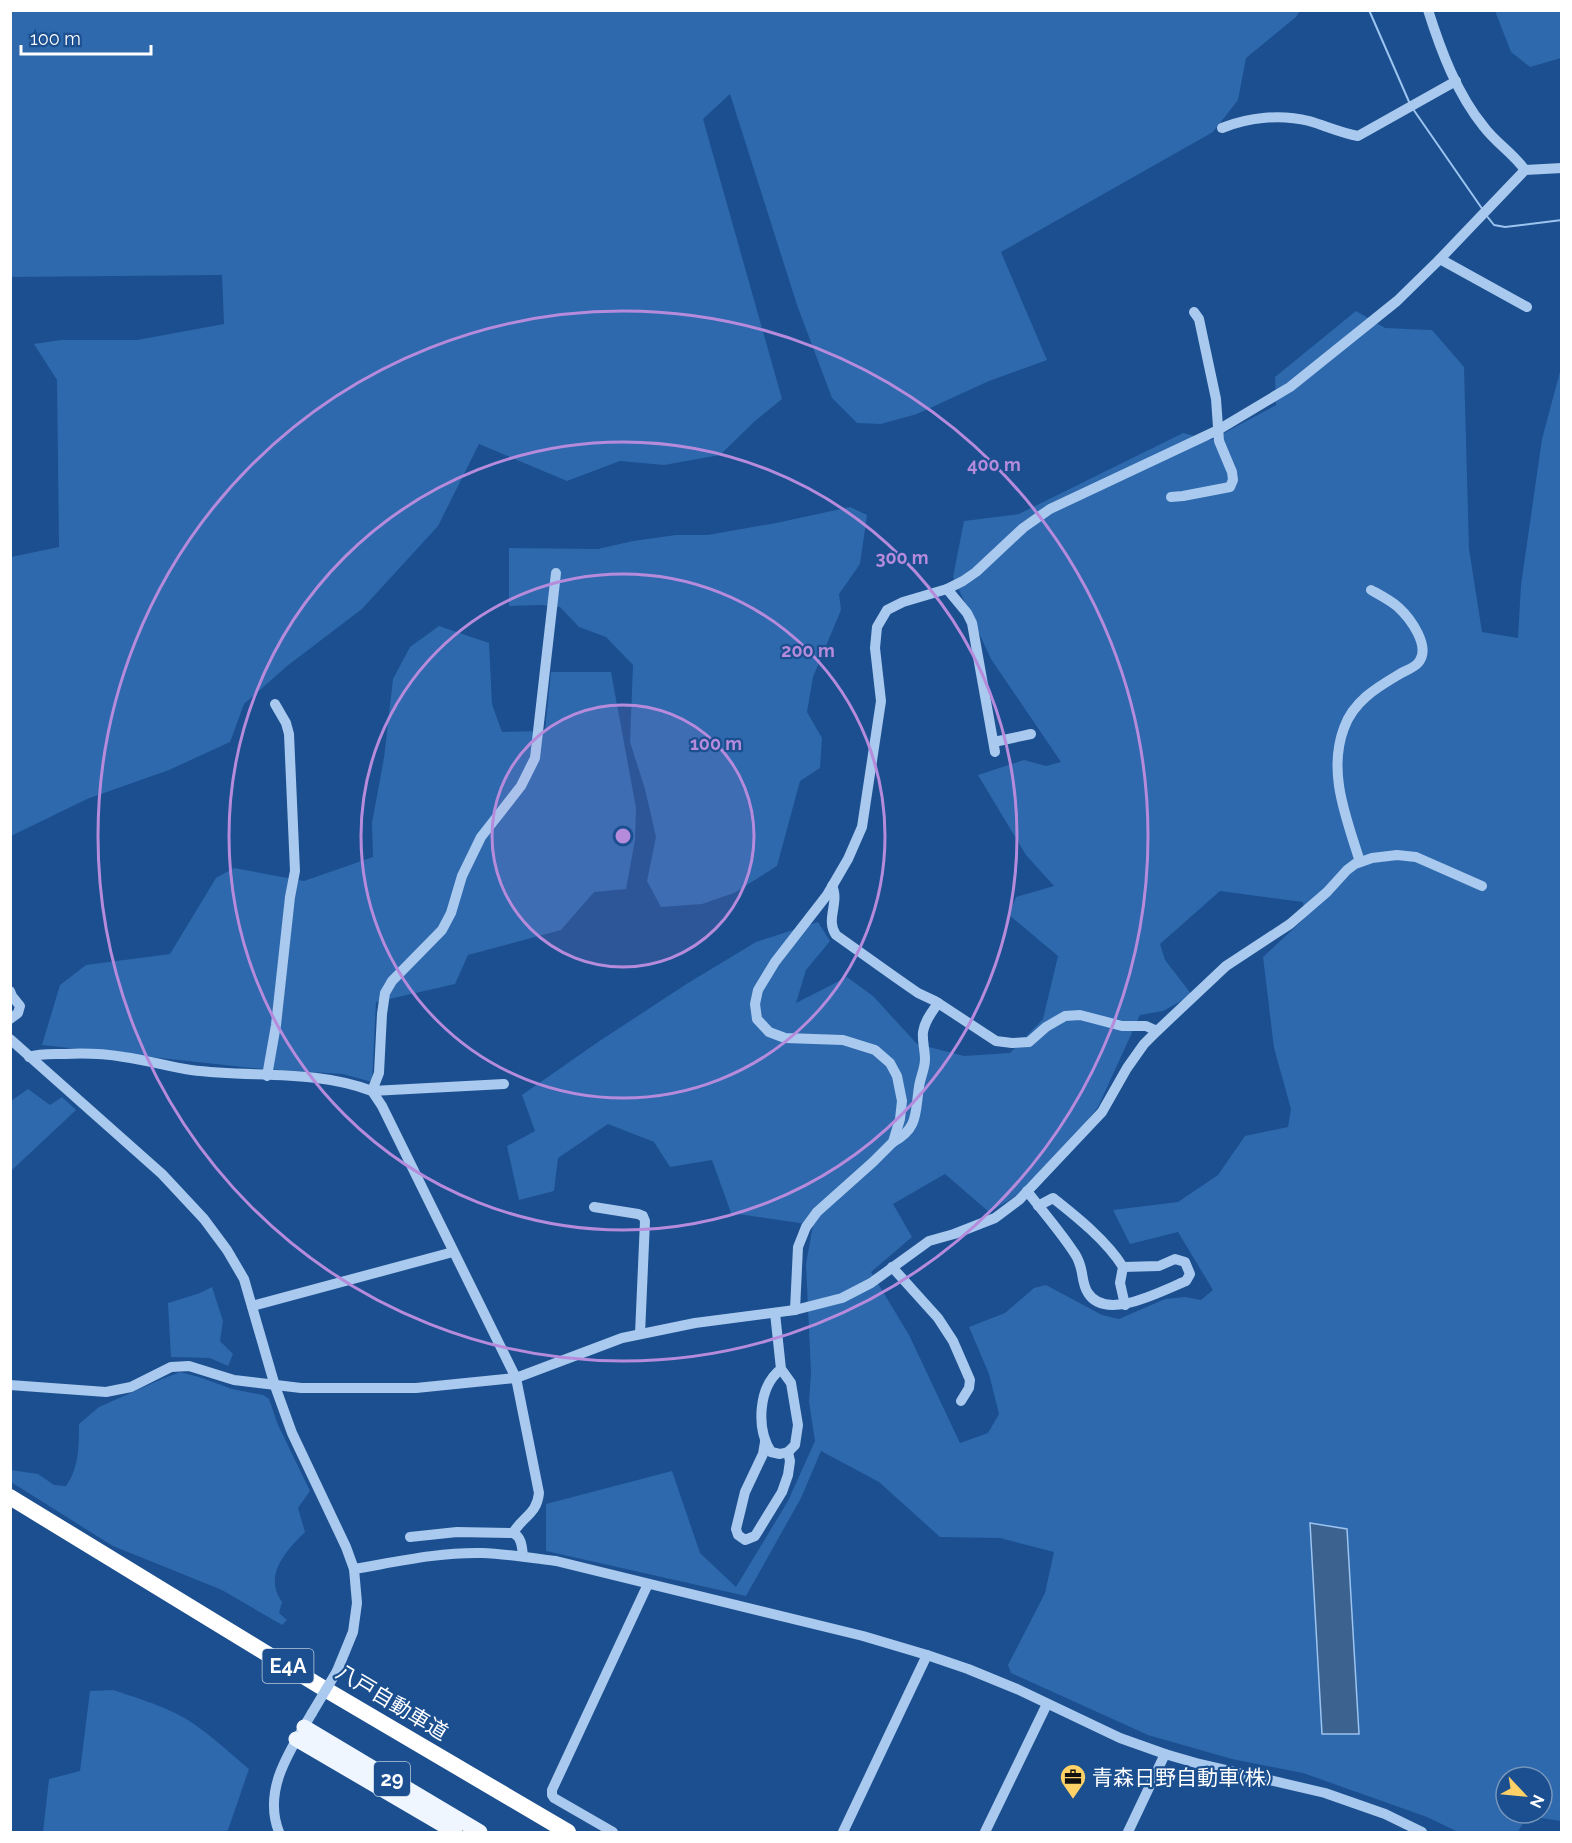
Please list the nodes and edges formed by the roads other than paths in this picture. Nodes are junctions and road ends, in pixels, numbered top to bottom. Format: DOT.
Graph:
graph roads {
  1 [pos="1428,10"];
  2 [pos="1456,81"];
  3 [pos="1222,128"];
  4 [pos="1562,168"];
  5 [pos="1525,170"];
  6 [pos="1440,259"];
  7 [pos="1527,307"];
  8 [pos="1194,312"];
  9 [pos="1218,430"];
  10 [pos="1171,496"];
  11 [pos="556,573"];
  12 [pos="947,589"];
  13 [pos="1371,590"];
  14 [pos="275,704"];
  15 [pos="1031,734"];
  16 [pos="1360,862"];
  17 [pos="832,886"];
  18 [pos="1482,886"];
  19 [pos="10,991"];
  20 [pos="938,1003"];
  21 [pos="10,1019"];
  22 [pos="1156,1031"];
  23 [pos="10,1039"];
  24 [pos="29,1057"];
  25 [pos="267,1076"];
  26 [pos="504,1084"];
  27 [pos="372,1091"];
  28 [pos="893,1142"];
  29 [pos="1027,1191"];
  30 [pos="1038,1206"];
  31 [pos="594,1207"];
  32 [pos="453,1252"];
  33 [pos="1123,1267"];
  34 [pos="892,1268"];
  35 [pos="1125,1305"];
  36 [pos="252,1306"];
  37 [pos="795,1310"];
  38 [pos="775,1313"];
  39 [pos="640,1334"];
  40 [pos="781,1369"];
  41 [pos="516,1378"];
  42 [pos="10,1385"];
  43 [pos="275,1386"];
  44 [pos="961,1401"];
  45 [pos="765,1442"];
  46 [pos="788,1452"];
  47 [pos="10,1497"];
  48 [pos="513,1533"];
  49 [pos="410,1537"];
  50 [pos="523,1556"];
  51 [pos="354,1569"];
  52 [pos="648,1584"];
  53 [pos="927,1655"];
  54 [pos="1047,1704"];
  55 [pos="300,1733"];
  56 [pos="1165,1754"];
  57 [pos="1418,1832"];
  58 [pos="279,1833"];
  59 [pos="455,1833"];
  60 [pos="480,1833"];
  61 [pos="568,1833"];
  62 [pos="614,1833"];
  63 [pos="843,1833"];
  64 [pos="985,1833"];
  65 [pos="1128,1833"];
  1 -- 2 [label="street"];
  2 -- 3 [label="street"];
  2 -- 5 [label="street"];
  4 -- 5 [label="street"];
  5 -- 6 [label="street"];
  6 -- 7 [label="street"];
  6 -- 9 [label="street"];
  8 -- 9 [label="street"];
  9 -- 10 [label="street"];
  9 -- 12 [label="street"];
  11 -- 27 [label="street"];
  12 -- 15 [label="street"];
  12 -- 17 [label="street"];
  13 -- 16 [label="street"];
  14 -- 25 [label="street"];
  16 -- 18 [label="street"];
  16 -- 22 [label="street"];
  17 -- 20 [label="street"];
  17 -- 28 [label="street"];
  19 -- 21 [label="street"];
  20 -- 22 [label="street"];
  20 -- 28 [label="street"];
  22 -- 29 [label="street"];
  23 -- 24 [label="street"];
  24 -- 25 [label="street"];
  24 -- 36 [label="street"];
  25 -- 27 [label="street"];
  26 -- 27 [label="street"];
  27 -- 32 [label="street"];
  28 -- 37 [label="street"];
  29 -- 30 [label="street"];
  29 -- 34 [label="street"];
  30 -- 33 [label="street"];
  30 -- 35 [label="street"];
  31 -- 39 [label="street"];
  32 -- 36 [label="street"];
  32 -- 41 [label="street"];
  33 -- 35 [label="street"];
  33 -- 35 [label="street"];
  34 -- 37 [label="street"];
  34 -- 44 [label="street"];
  36 -- 43 [label="street"];
  37 -- 38 [label="street"];
  38 -- 39 [label="street"];
  38 -- 40 [label="street"];
  39 -- 41 [label="street"];
  40 -- 45 [label="street"];
  40 -- 46 [label="street"];
  41 -- 43 [label="street"];
  41 -- 48 [label="street"];
  42 -- 43 [label="street"];
  43 -- 51 [label="street"];
  45 -- 46 [label="street"];
  45 -- 46 [label="street"];
  47 -- 61 [label="highway, 八戸自動車道 / E4A"];
  48 -- 49 [label="street"];
  48 -- 50 [label="street"];
  50 -- 51 [label="street"];
  50 -- 52 [label="street"];
  51 -- 55 [label="street, bridge"];
  52 -- 53 [label="street"];
  52 -- 62 [label="street"];
  53 -- 54 [label="street"];
  53 -- 63 [label="street"];
  54 -- 56 [label="street"];
  54 -- 64 [label="street"];
  55 -- 58 [label="street"];
  55 -- 59 [label="main road, 29"];
  55 -- 60 [label="main road, 29"];
  56 -- 57 [label="street"];
  56 -- 65 [label="street"];
}
